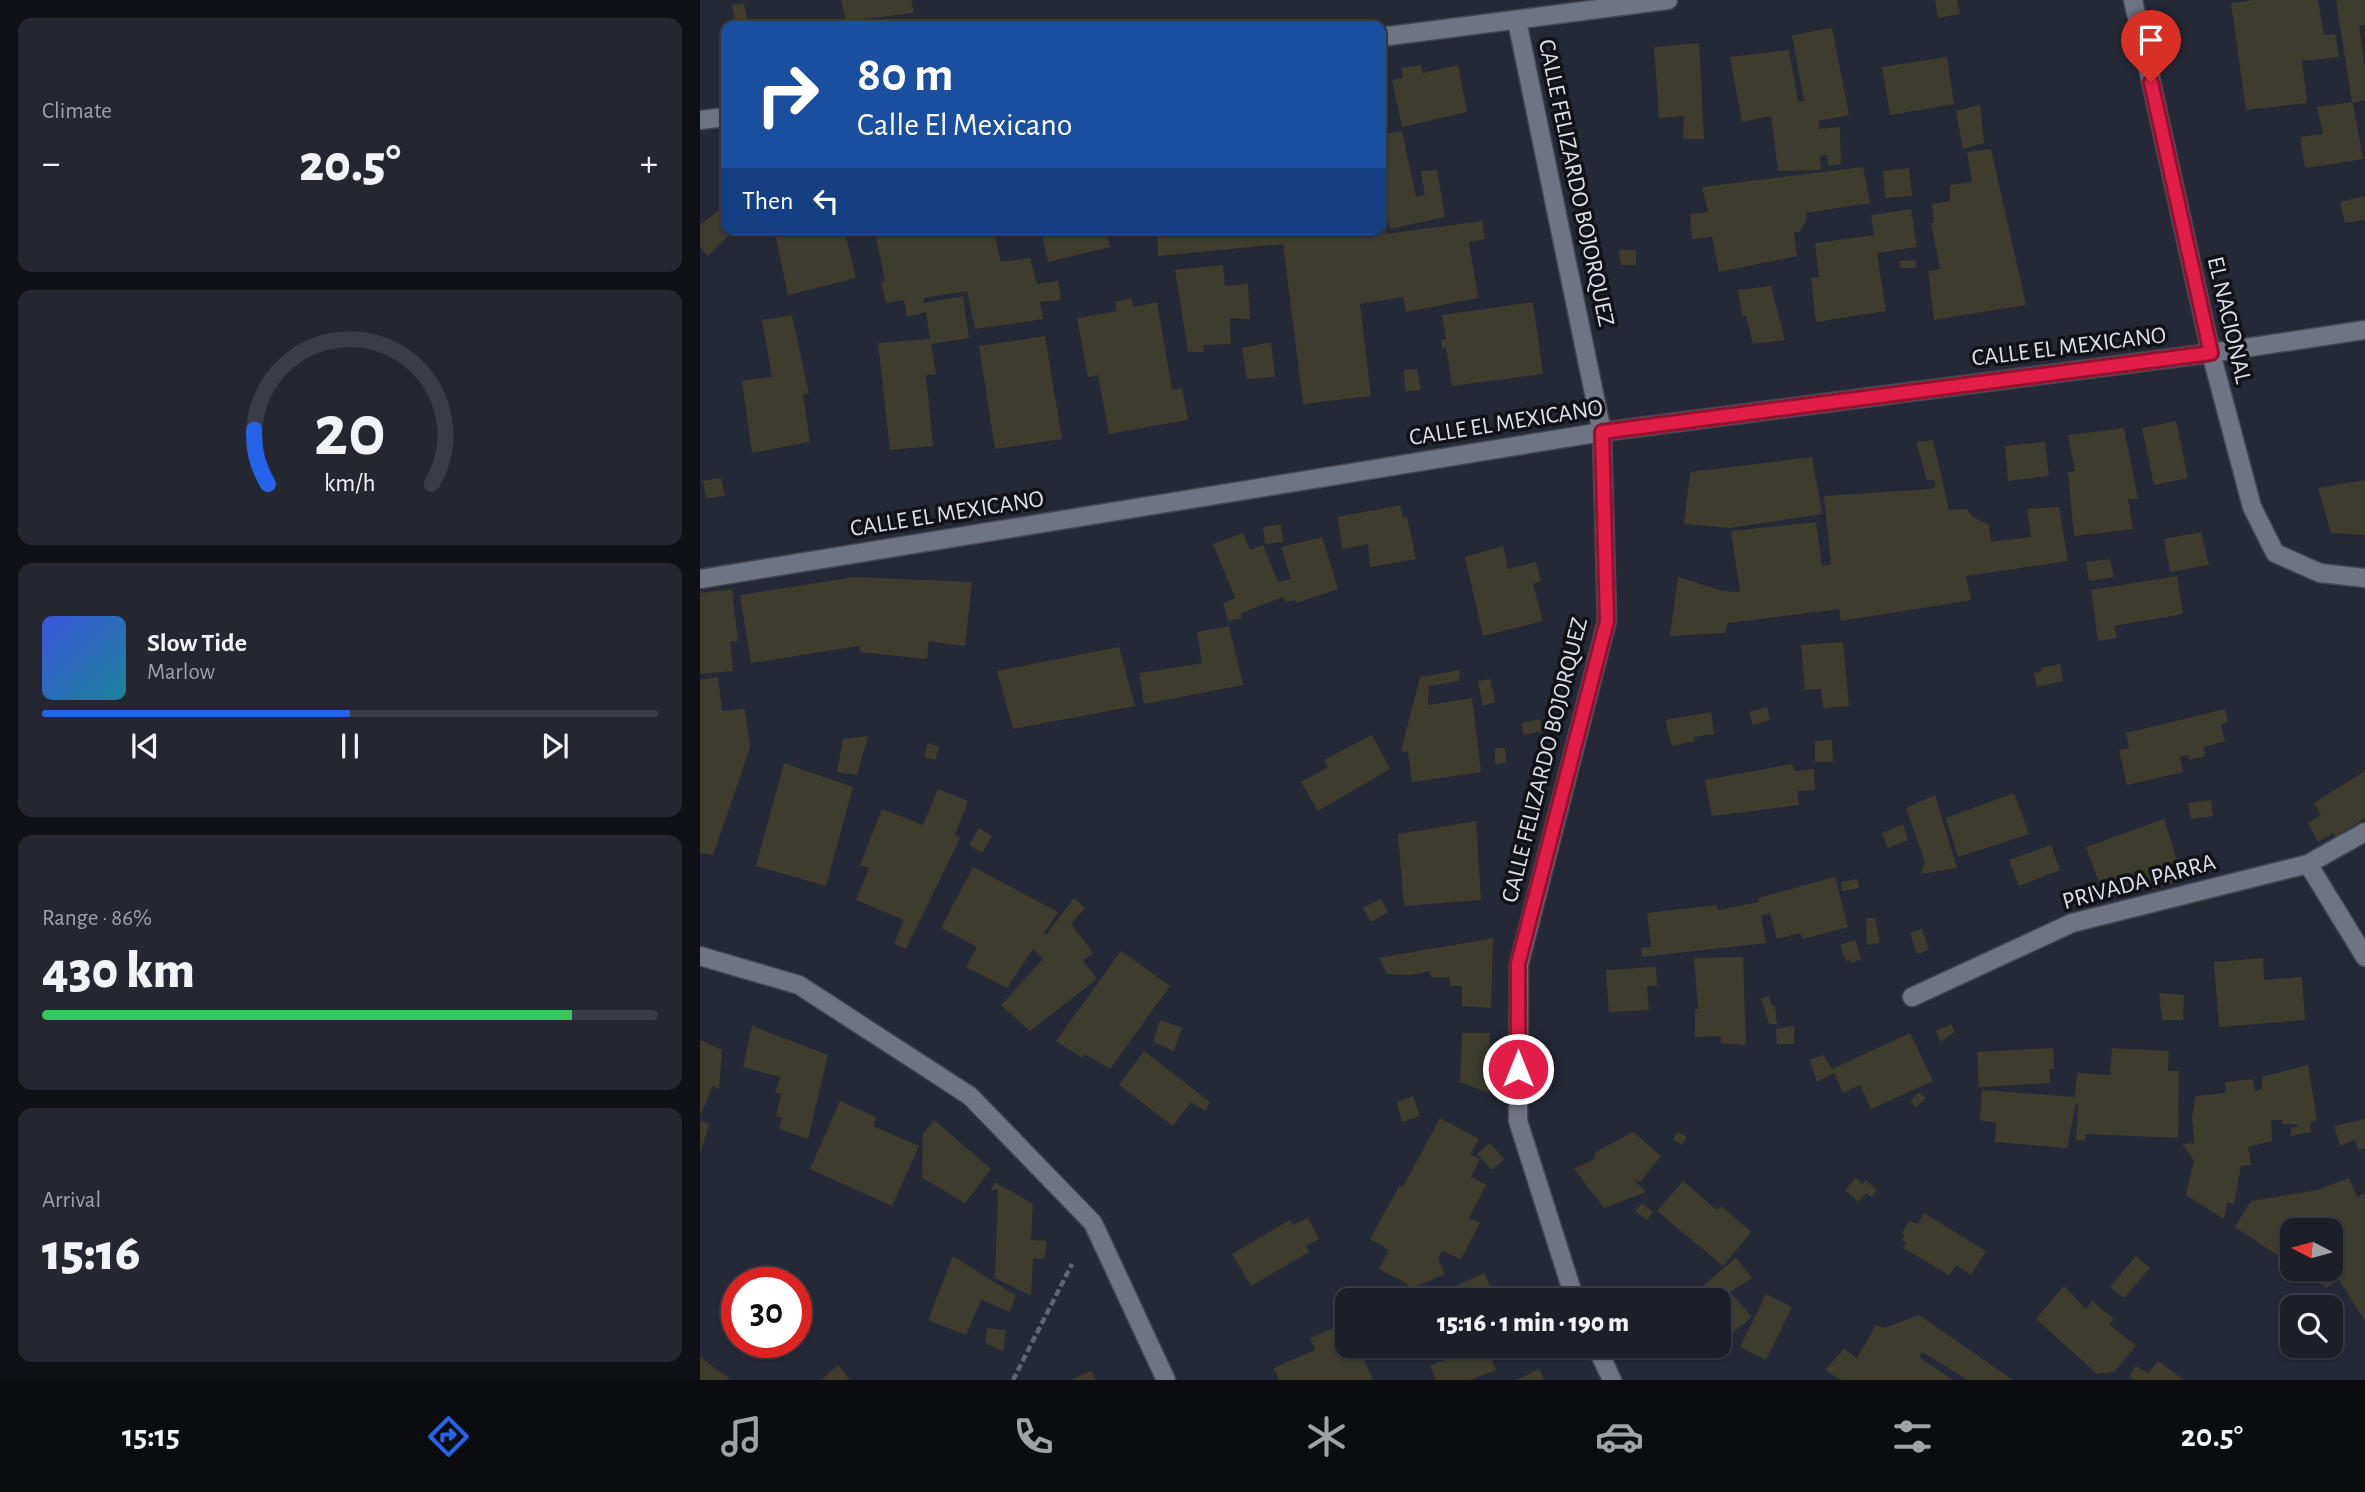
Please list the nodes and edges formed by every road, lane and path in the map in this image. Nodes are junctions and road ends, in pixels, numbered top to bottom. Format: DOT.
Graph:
graph roads {
  1 [pos="1668,0"];
  2 [pos="2133,0"];
  3 [pos="1517,21"];
  4 [pos="1386,36"];
  5 [pos="721,118"];
  6 [pos="700,120"];
  7 [pos="2365,330"];
  8 [pos="2211,353"];
  9 [pos="1602,432"];
  10 [pos="2365,578"];
  11 [pos="700,579"];
  12 [pos="2365,832"];
  13 [pos="2308,864"];
  14 [pos="700,956"];
  15 [pos="2365,957"];
  16 [pos="1912,997"];
  17 [pos="1093,1223"];
  18 [pos="1571,1288"];
  19 [pos="1602,1358"];
  20 [pos="1013,1380"];
  21 [pos="1166,1380"];
  22 [pos="1612,1380"];
  1 -- 3 [label="street"];
  2 -- 8 [label="street, EL NACIONAL"];
  3 -- 4 [label="street"];
  3 -- 9 [label="street, CALLE FELIZARDO BOJORQUEZ"];
  5 -- 6 [label="street"];
  7 -- 8 [label="street, CALLE EL MEXICANO"];
  8 -- 9 [label="street, CALLE EL MEXICANO"];
  8 -- 10 [label="street, EL NACIONAL"];
  9 -- 11 [label="street, CALLE EL MEXICANO"];
  9 -- 18 [label="street, CALLE FELIZARDO BOJORQUEZ"];
  12 -- 13 [label="street"];
  13 -- 15 [label="street"];
  13 -- 16 [label="street, PRIVADA PARRA"];
  14 -- 17 [label="street"];
  17 -- 20 [label="path"];
  17 -- 21 [label="street"];
  19 -- 22 [label="street"];
}
